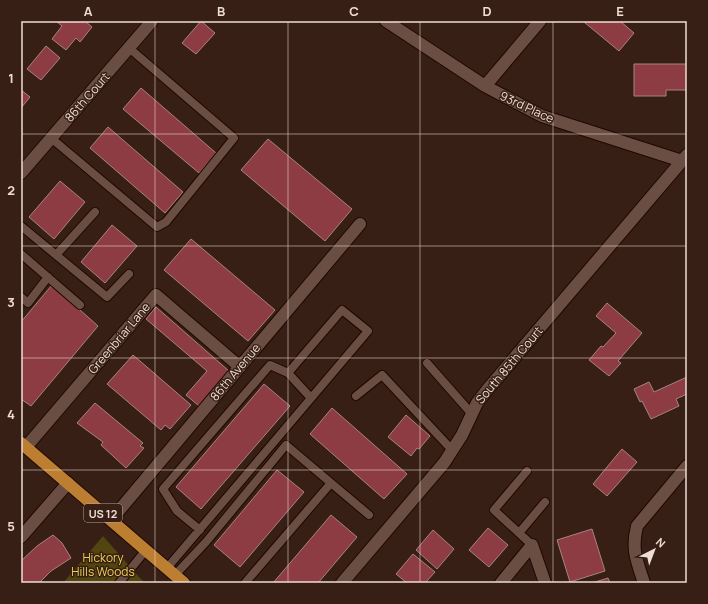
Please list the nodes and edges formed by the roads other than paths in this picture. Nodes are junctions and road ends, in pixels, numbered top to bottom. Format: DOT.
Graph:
graph roads {
  1 [pos="152,21"];
  2 [pos="386,21"];
  3 [pos="540,21"];
  4 [pos="129,48"];
  5 [pos="485,86"];
  6 [pos="51,138"];
  7 [pos="685,158"];
  8 [pos="22,170"];
  9 [pos="95,212"];
  10 [pos="360,224"];
  11 [pos="21,226"];
  12 [pos="21,254"];
  13 [pos="56,255"];
  14 [pos="129,274"];
  15 [pos="48,277"];
  16 [pos="21,297"];
  17 [pos="80,305"];
  18 [pos="427,363"];
  19 [pos="240,367"];
  20 [pos="288,373"];
  21 [pos="356,396"];
  22 [pos="311,398"];
  23 [pos="472,413"];
  24 [pos="23,445"];
  25 [pos="453,451"];
  26 [pos="687,466"];
  27 [pos="527,471"];
  28 [pos="68,483"];
  29 [pos="331,483"];
  30 [pos="545,502"];
  31 [pos="369,515"];
  32 [pos="111,520"];
  33 [pos="200,530"];
  34 [pos="519,534"];
  35 [pos="21,537"];
  36 [pos="532,545"];
  37 [pos="146,550"];
  38 [pos="176,576"];
  39 [pos="119,583"];
  40 [pos="245,583"];
  41 [pos="342,583"];
  42 [pos="501,583"];
  43 [pos="545,583"];
  44 [pos="644,583"];
  1 -- 4 [label="street, 86th Court"];
  2 -- 5 [label="street, 93rd Place"];
  3 -- 5 [label="street"];
  4 -- 6 [label="street, 86th Court"];
  4 -- 6 [label="lane"];
  5 -- 7 [label="street, 93rd Place"];
  6 -- 8 [label="street, 86th Court"];
  7 -- 23 [label="street, South 85th Court"];
  9 -- 13 [label="lane"];
  10 -- 19 [label="street, 86th Avenue"];
  11 -- 13 [label="lane"];
  12 -- 15 [label="lane"];
  13 -- 14 [label="lane"];
  15 -- 16 [label="lane"];
  15 -- 17 [label="lane"];
  18 -- 23 [label="lane"];
  19 -- 24 [label="street, Greenbriar Lane"];
  19 -- 32 [label="street, 86th Avenue"];
  20 -- 22 [label="lane"];
  20 -- 22 [label="lane"];
  20 -- 33 [label="lane"];
  21 -- 25 [label="lane"];
  22 -- 33 [label="lane"];
  23 -- 25 [label="street, South 85th Court"];
  24 -- 28 [label="main road, US 12"];
  25 -- 41 [label="street, South 85th Court"];
  26 -- 44 [label="street"];
  27 -- 34 [label="lane"];
  28 -- 32 [label="main road, US 12"];
  28 -- 35 [label="street"];
  29 -- 31 [label="lane"];
  29 -- 38 [label="lane"];
  29 -- 40 [label="lane"];
  30 -- 34 [label="lane"];
  32 -- 37 [label="main road, US 12"];
  33 -- 38 [label="lane"];
  34 -- 36 [label="lane"];
  36 -- 42 [label="street"];
  36 -- 43 [label="street"];
  37 -- 38 [label="main road, US 12"];
  37 -- 39 [label="lane"];
}
